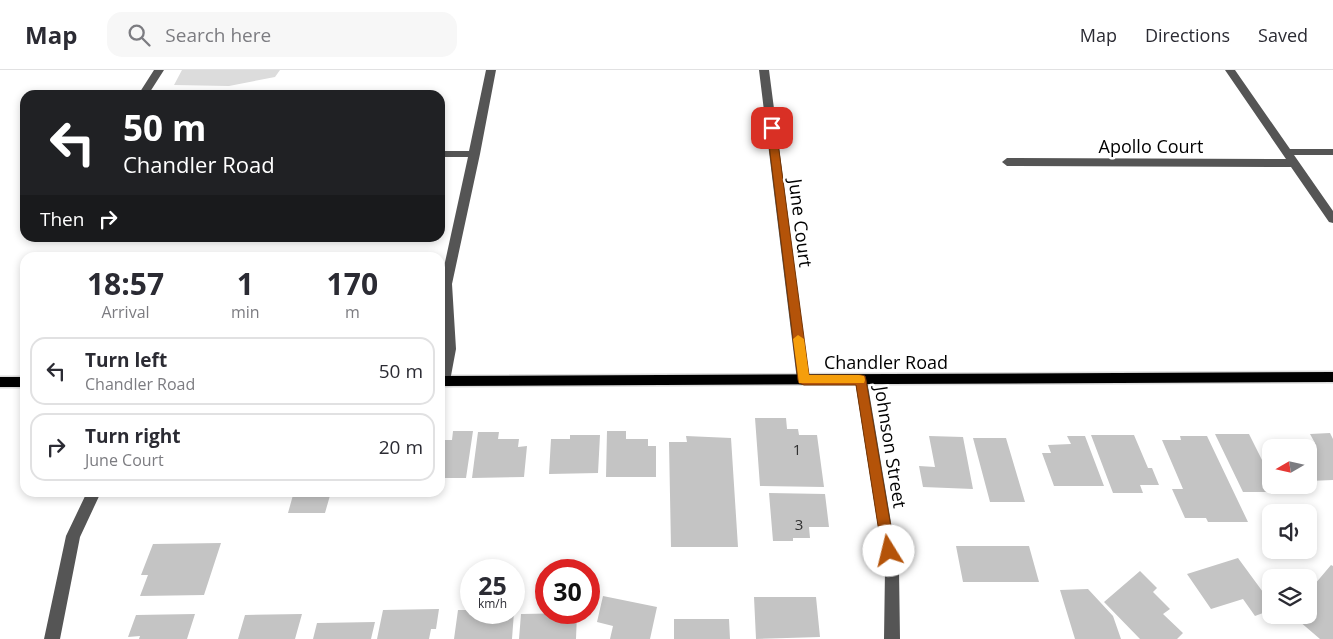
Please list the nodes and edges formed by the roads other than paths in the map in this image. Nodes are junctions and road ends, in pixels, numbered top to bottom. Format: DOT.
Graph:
graph roads {
  1 [pos="159,70"];
  2 [pos="491,70"];
  3 [pos="764,70"];
  4 [pos="1230,70"];
  5 [pos="146,90"];
  6 [pos="1286,152"];
  7 [pos="1333,152"];
  8 [pos="445,154"];
  9 [pos="475,154"];
  10 [pos="1007,162"];
  11 [pos="1294,163"];
  12 [pos="1333,219"];
  13 [pos="447,282"];
  14 [pos="445,287"];
  15 [pos="445,369"];
  16 [pos="1333,377"];
  17 [pos="804,380"];
  18 [pos="861,380"];
  19 [pos="445,381"];
  20 [pos="0,382"];
  21 [pos="20,382"];
  22 [pos="92,497"];
  23 [pos="52,639"];
  24 [pos="892,639"];
  1 -- 5 [label="street"];
  2 -- 9 [label="street"];
  3 -- 17 [label="street, June Court"];
  4 -- 6 [label="street"];
  6 -- 7 [label="street"];
  6 -- 11 [label="street"];
  8 -- 9 [label="street"];
  9 -- 13 [label="street"];
  10 -- 11 [label="street, Apollo Court"];
  11 -- 12 [label="street"];
  13 -- 14 [label="street"];
  13 -- 15 [label="street"];
  16 -- 18 [label="main road, Chandler Road"];
  17 -- 18 [label="main road, Chandler Road"];
  17 -- 19 [label="main road, Chandler Road"];
  18 -- 24 [label="street, Johnson Street"];
  20 -- 21 [label="main road"];
  22 -- 23 [label="street"];
}
